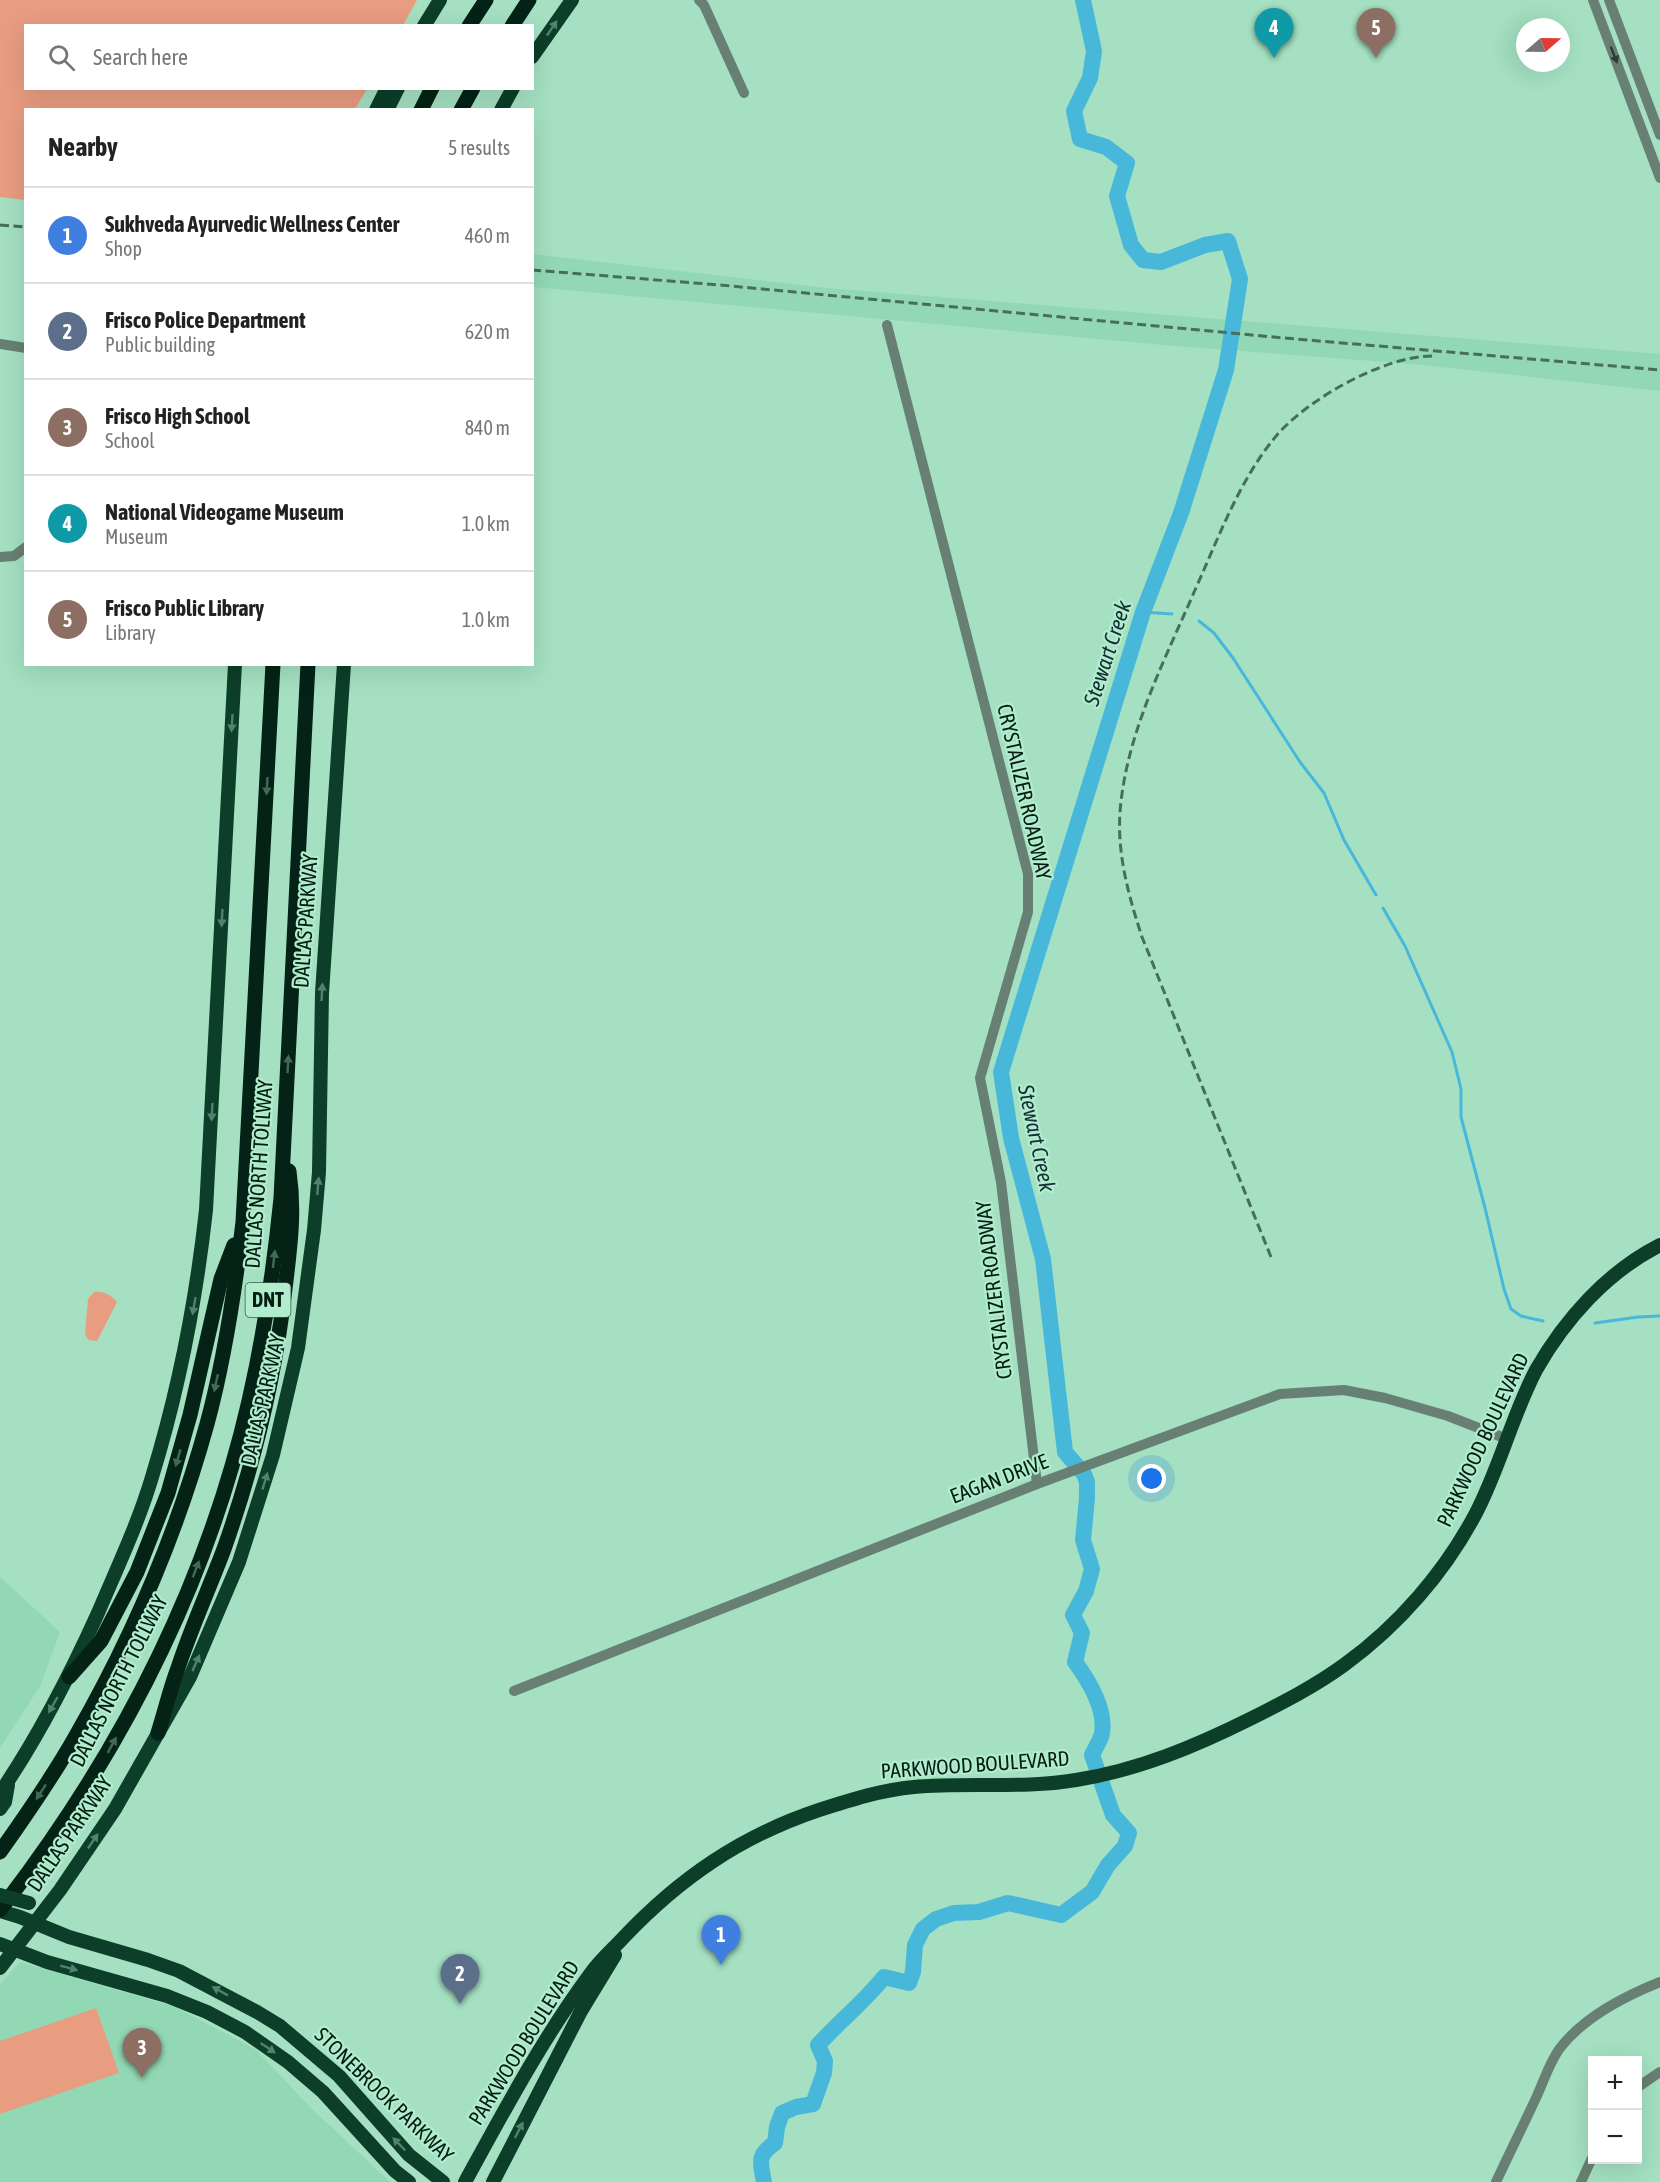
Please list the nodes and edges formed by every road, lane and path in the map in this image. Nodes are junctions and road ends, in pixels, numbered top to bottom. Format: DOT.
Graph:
graph roads {
  1 [pos="441,0"];
  2 [pos="486,0"];
  3 [pos="572,0"];
  4 [pos="699,0"];
  5 [pos="1593,0"];
  6 [pos="1609,0"];
  7 [pos="528,3"];
  8 [pos="1614,13"];
  9 [pos="1600,18"];
  10 [pos="425,24"];
  11 [pos="470,24"];
  12 [pos="513,24"];
  13 [pos="534,54"];
  14 [pos="386,90"];
  15 [pos="397,90"];
  16 [pos="431,90"];
  17 [pos="472,90"];
  18 [pos="512,90"];
  19 [pos="744,93"];
  20 [pos="377,108"];
  21 [pos="388,108"];
  22 [pos="422,108"];
  23 [pos="462,108"];
  24 [pos="502,108"];
  25 [pos="1658,123"];
  26 [pos="1641,128"];
  27 [pos="1660,135"];
  28 [pos="1660,178"];
  29 [pos="887,325"];
  30 [pos="0,344"];
  31 [pos="24,348"];
  32 [pos="23,549"];
  33 [pos="0,557"];
  34 [pos="236,666"];
  35 [pos="273,666"];
  36 [pos="308,666"];
  37 [pos="344,666"];
  38 [pos="284,1138"];
  39 [pos="243,1222"];
  40 [pos="1660,1245"];
  41 [pos="1507,1439"];
  42 [pos="1037,1484"];
  43 [pos="69,1677"];
  44 [pos="514,1691"];
  45 [pos="158,1733"];
  46 [pos="9,1779"];
  47 [pos="0,1792"];
  48 [pos="0,1809"];
  49 [pos="0,1852"];
  50 [pos="60,1890"];
  51 [pos="0,1895"];
  52 [pos="0,1911"];
  53 [pos="34,1923"];
  54 [pos="628,1933"];
  55 [pos="0,1944"];
  56 [pos="14,1949"];
  57 [pos="0,1968"];
  58 [pos="1660,1982"];
  59 [pos="257,2012"];
  60 [pos="245,2032"];
  61 [pos="1660,2072"];
  62 [pos="1642,2084"];
  63 [pos="1590,2164"];
  64 [pos="409,2182"];
  65 [pos="443,2182"];
  66 [pos="465,2182"];
  67 [pos="493,2182"];
  68 [pos="1496,2182"];
  69 [pos="1581,2182"];
  1 -- 10 [label="main road"];
  2 -- 11 [label="highway"];
  13 -- 3 [label="main road, one-way"];
  4 -- 19 [label="street"];
  5 -- 9 [label="street"];
  6 -- 8 [label="street"];
  7 -- 12 [label="highway"];
  8 -- 9 [label="street"];
  8 -- 25 [label="street"];
  9 -- 26 [label="street, one-way"];
  14 -- 20 [label="main road"];
  15 -- 21 [label="main road"];
  16 -- 22 [label="highway"];
  17 -- 23 [label="highway"];
  18 -- 24 [label="main road"];
  25 -- 26 [label="street"];
  25 -- 27 [label="street"];
  26 -- 28 [label="street"];
  29 -- 42 [label="street, CRYSTALIZER ROADWAY"];
  30 -- 31 [label="street"];
  32 -- 33 [label="street"];
  34 -- 43 [label="main road, one-way"];
  35 -- 39 [label="highway, DALLAS NORTH TOLLWAY / DNT, one-way"];
  38 -- 36 [label="highway, DALLAS NORTH TOLLWAY / DNT, one-way"];
  45 -- 37 [label="main road, DALLAS PARKWAY, one-way"];
  38 -- 45 [label="highway"];
  52 -- 38 [label="highway, DALLAS NORTH TOLLWAY / DNT, one-way"];
  39 -- 43 [label="highway, one-way"];
  39 -- 49 [label="highway, DALLAS NORTH TOLLWAY / DNT, one-way"];
  40 -- 41 [label="main road, PARKWOOD BOULEVARD"];
  41 -- 42 [label="street, EAGAN DRIVE"];
  41 -- 54 [label="main road, PARKWOOD BOULEVARD"];
  42 -- 44 [label="street, EAGAN DRIVE"];
  43 -- 46 [label="main road, one-way"];
  50 -- 45 [label="main road, DALLAS PARKWAY, one-way"];
  46 -- 47 [label="main road"];
  46 -- 48 [label="main road"];
  50 -- 51 [label="main road, bridge"];
  50 -- 53 [label="main road, DALLAS PARKWAY"];
  52 -- 53 [label="main road, STONEBROOK PARKWAY"];
  53 -- 56 [label="main road, DALLAS PARKWAY"];
  59 -- 53 [label="main road, STONEBROOK PARKWAY, one-way"];
  54 -- 66 [label="main road, PARKWOOD BOULEVARD"];
  67 -- 54 [label="main road, PARKWOOD BOULEVARD, one-way"];
  55 -- 56 [label="main road, STONEBROOK PARKWAY"];
  56 -- 57 [label="main road, DALLAS PARKWAY"];
  56 -- 60 [label="main road, STONEBROOK PARKWAY, one-way"];
  58 -- 68 [label="street"];
  59 -- 60 [label="main road"];
  65 -- 59 [label="main road, STONEBROOK PARKWAY, one-way"];
  60 -- 64 [label="main road, STONEBROOK PARKWAY, one-way"];
  61 -- 62 [label="street"];
  63 -- 69 [label="street"];
}
